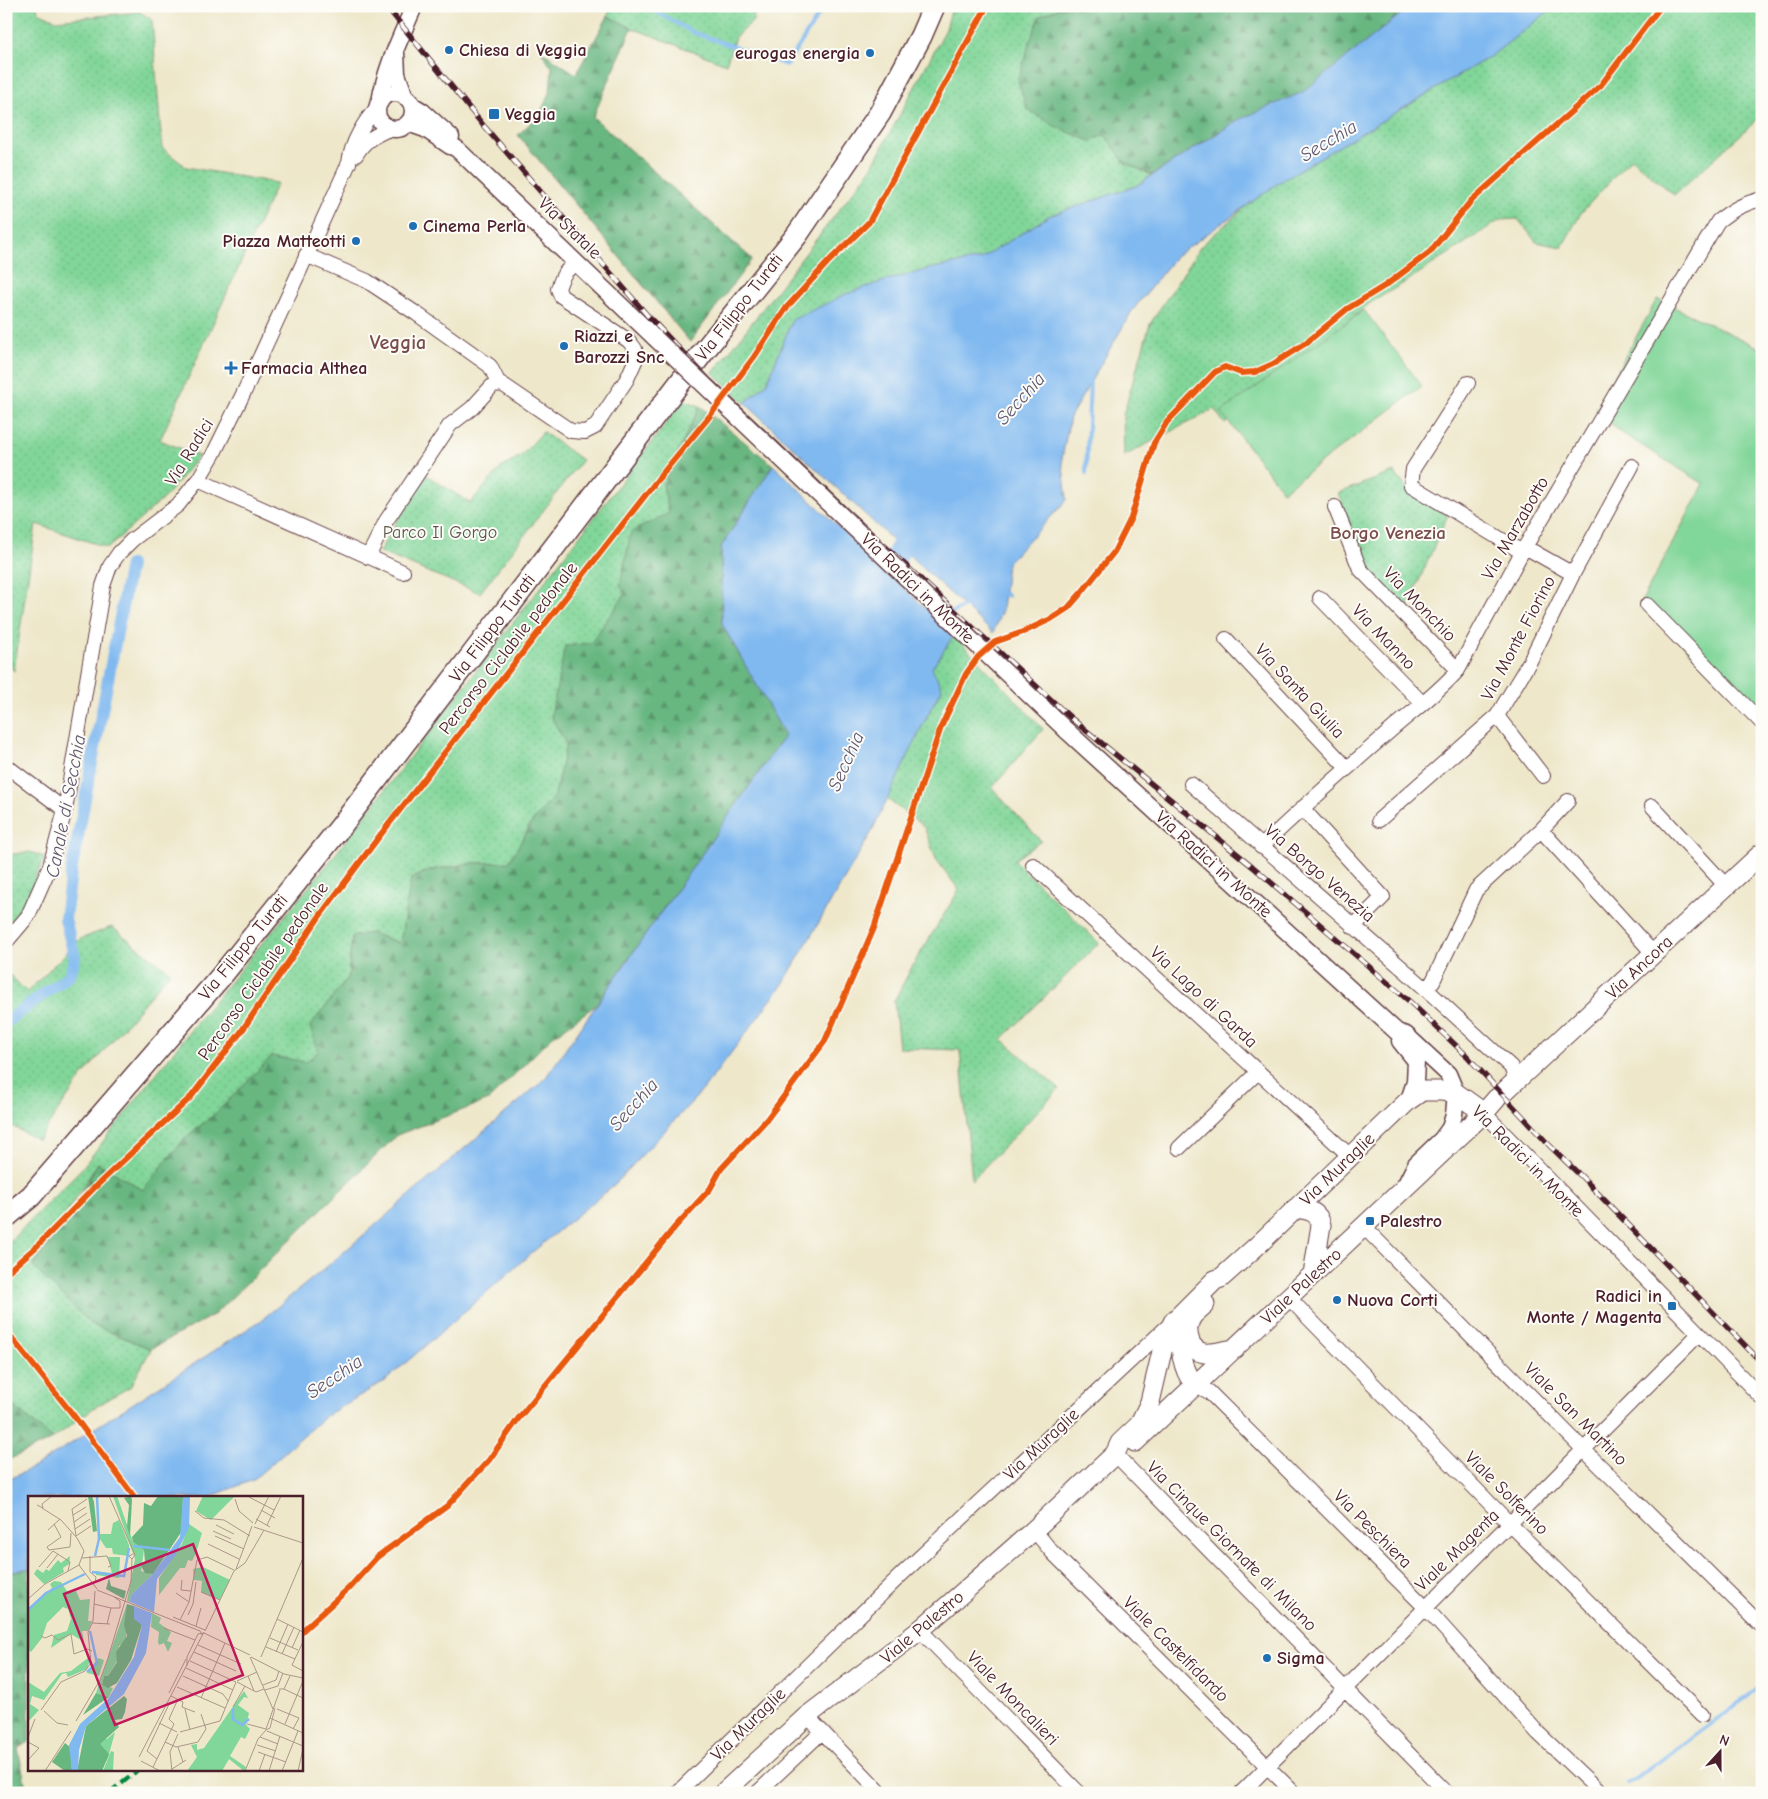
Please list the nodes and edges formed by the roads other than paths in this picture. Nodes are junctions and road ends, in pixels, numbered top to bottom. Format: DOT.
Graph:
graph roads {
  1 [pos="934,6"];
  2 [pos="413,8"];
  3 [pos="396,47"];
  4 [pos="409,101"];
  5 [pos="379,105"];
  6 [pos="408,123"];
  7 [pos="391,128"];
  8 [pos="456,148"];
  9 [pos="349,163"];
  10 [pos="1762,199"];
  11 [pos="306,255"];
  12 [pos="577,263"];
  13 [pos="655,338"];
  14 [pos="1468,382"];
  15 [pos="499,384"];
  16 [pos="1632,466"];
  17 [pos="198,480"];
  18 [pos="1335,507"];
  19 [pos="1523,549"];
  20 [pos="368,556"];
  21 [pos="403,572"];
  22 [pos="1573,574"];
  23 [pos="1320,598"];
  24 [pos="1647,605"];
  25 [pos="1226,639"];
  26 [pos="1458,670"];
  27 [pos="1422,703"];
  28 [pos="1497,716"];
  29 [pos="1762,723"];
  30 [pos="1348,768"];
  31 [pos="6,769"];
  32 [pos="1543,776"];
  33 [pos="1191,784"];
  34 [pos="1568,801"];
  35 [pos="1652,806"];
  36 [pos="1302,808"];
  37 [pos="64,810"];
  38 [pos="1379,820"];
  39 [pos="1541,830"];
  40 [pos="1261,847"];
  41 [pos="1762,853"];
  42 [pos="1033,865"];
  43 [pos="1726,886"];
  44 [pos="1353,927"];
  45 [pos="6,942"];
  46 [pos="1653,953"];
  47 [pos="1426,989"];
  48 [pos="1397,1032"];
  49 [pos="1258,1072"];
  50 [pos="1506,1090"];
  51 [pos="1456,1092"];
  52 [pos="1409,1100"];
  53 [pos="1484,1113"];
  54 [pos="1179,1148"];
  55 [pos="1350,1156"];
  56 [pos="1404,1188"];
  57 [pos="1296,1208"];
  58 [pos="6,1217"];
  59 [pos="1364,1226"];
  60 [pos="1259,1244"];
  61 [pos="1313,1274"];
  62 [pos="1221,1278"];
  63 [pos="1288,1297"];
  64 [pos="1173,1322"];
  65 [pos="1699,1334"];
  66 [pos="1235,1349"];
  67 [pos="1196,1385"];
  68 [pos="1762,1398"];
  69 [pos="1584,1450"];
  70 [pos="1115,1454"];
  71 [pos="1510,1524"];
  72 [pos="1034,1530"];
  73 [pos="1425,1607"];
  74 [pos="1762,1626"];
  75 [pos="920,1630"];
  76 [pos="1345,1688"];
  77 [pos="1702,1715"];
  78 [pos="807,1716"];
  79 [pos="822,1732"];
  80 [pos="1267,1766"];
  81 [pos="878,1792"];
  82 [pos="677,1793"];
  83 [pos="722,1793"];
  84 [pos="757,1793"];
  85 [pos="1079,1793"];
  86 [pos="1241,1793"];
  87 [pos="1294,1793"];
  88 [pos="1447,1793"];
  89 [pos="1601,1793"];
  1 -- 58 [label="main road, Via Filippo Turati"];
  2 -- 3 [label="street"];
  3 -- 4 [label="street"];
  3 -- 5 [label="street"];
  4 -- 5 [label="street"];
  4 -- 6 [label="street"];
  4 -- 8 [label="street, Via Statale"];
  5 -- 7 [label="street"];
  5 -- 9 [label="street"];
  6 -- 7 [label="street"];
  6 -- 8 [label="street, Via Statale"];
  7 -- 9 [label="street"];
  8 -- 12 [label="street, Via Statale"];
  9 -- 11 [label="street, Via Radici"];
  10 -- 19 [label="street, Via Marzabotto"];
  11 -- 15 [label="street"];
  11 -- 17 [label="street, Via Radici"];
  12 -- 13 [label="street, Via Statale"];
  12 -- 15 [label="street"];
  13 -- 48 [label="street, Via Radici in Monte, bridge"];
  14 -- 19 [label="street"];
  15 -- 20 [label="street"];
  16 -- 22 [label="street, Via Monte Fiorino"];
  17 -- 20 [label="street"];
  17 -- 37 [label="street, Via Radici"];
  18 -- 26 [label="street, Via Monchio"];
  19 -- 22 [label="street"];
  19 -- 26 [label="street, Via Marzabotto"];
  20 -- 21 [label="street"];
  22 -- 28 [label="street, Via Monte Fiorino"];
  23 -- 27 [label="street, Via Manno"];
  24 -- 29 [label="street"];
  25 -- 30 [label="street, Via Santa Giulia"];
  26 -- 27 [label="street, Via Marzabotto"];
  27 -- 30 [label="street, Via Marzabotto"];
  28 -- 32 [label="street"];
  28 -- 38 [label="street, Via Monte Fiorino"];
  30 -- 36 [label="street, Via Marzabotto"];
  31 -- 37 [label="street"];
  33 -- 40 [label="street, Via Borgo Venezia"];
  34 -- 39 [label="street"];
  35 -- 43 [label="street"];
  36 -- 40 [label="street, Via Marzabotto"];
  36 -- 44 [label="street"];
  37 -- 45 [label="street, Via Radici"];
  39 -- 46 [label="street"];
  39 -- 47 [label="street"];
  40 -- 44 [label="street, Via Borgo Venezia"];
  41 -- 43 [label="main road, Via Ancora"];
  42 -- 49 [label="street, Via Lago di Garda"];
  43 -- 46 [label="main road, Via Ancora"];
  44 -- 47 [label="street, Via Borgo Venezia"];
  46 -- 50 [label="main road, Via Ancora"];
  47 -- 50 [label="street, Via Borgo Venezia"];
  48 -- 51 [label="street, Via Radici in Monte"];
  48 -- 52 [label="street"];
  49 -- 54 [label="street"];
  49 -- 55 [label="street, Via Lago di Garda"];
  50 -- 53 [label="main road, Via Ancora"];
  51 -- 52 [label="main road, Via Muraglie"];
  51 -- 53 [label="main road, Via Radici in Monte"];
  51 -- 56 [label="street"];
  52 -- 55 [label="main road, Via Muraglie"];
  53 -- 56 [label="main road, Viale Palestro"];
  53 -- 65 [label="street, Via Radici in Monte"];
  55 -- 57 [label="main road, Via Muraglie"];
  56 -- 59 [label="main road, Viale Palestro"];
  57 -- 60 [label="main road, Via Muraglie"];
  57 -- 61 [label="main road"];
  59 -- 61 [label="main road, Viale Palestro"];
  59 -- 69 [label="street, Viale San Martino"];
  60 -- 62 [label="main road, Via Muraglie"];
  60 -- 66 [label="main road"];
  61 -- 63 [label="main road, Viale Palestro"];
  62 -- 64 [label="main road, Via Muraglie"];
  62 -- 67 [label="main road"];
  63 -- 66 [label="main road, Viale Palestro"];
  63 -- 71 [label="street, Viale Solferino"];
  64 -- 70 [label="main road, Viale Palestro"];
  64 -- 82 [label="street, Via Muraglie"];
  65 -- 68 [label="street, Via Radici in Monte"];
  65 -- 69 [label="street, Viale Magenta"];
  66 -- 67 [label="main road, Viale Palestro"];
  67 -- 70 [label="main road, Viale Palestro"];
  67 -- 73 [label="street, Via Peschiera"];
  69 -- 71 [label="street, Viale Magenta"];
  69 -- 74 [label="street, Viale San Martino"];
  70 -- 72 [label="main road, Viale Palestro"];
  70 -- 76 [label="street, Via Cinque Giornate di Milano"];
  71 -- 73 [label="street, Viale Magenta"];
  71 -- 77 [label="street, Viale Solferino"];
  72 -- 75 [label="main road, Viale Palestro"];
  72 -- 80 [label="street, Viale Castelfidardo"];
  73 -- 76 [label="street, Viale Magenta"];
  73 -- 89 [label="street, Via Peschiera"];
  75 -- 78 [label="main road, Viale Palestro"];
  75 -- 85 [label="street, Viale Moncalieri"];
  76 -- 80 [label="street, Viale Magenta"];
  76 -- 88 [label="street, Via Cinque Giornate di Milano"];
  78 -- 79 [label="street"];
  78 -- 83 [label="main road, Viale Palestro"];
  79 -- 81 [label="street"];
  79 -- 84 [label="street"];
  80 -- 86 [label="street, Viale Magenta"];
  80 -- 87 [label="street, Viale Castelfidardo"];
}
